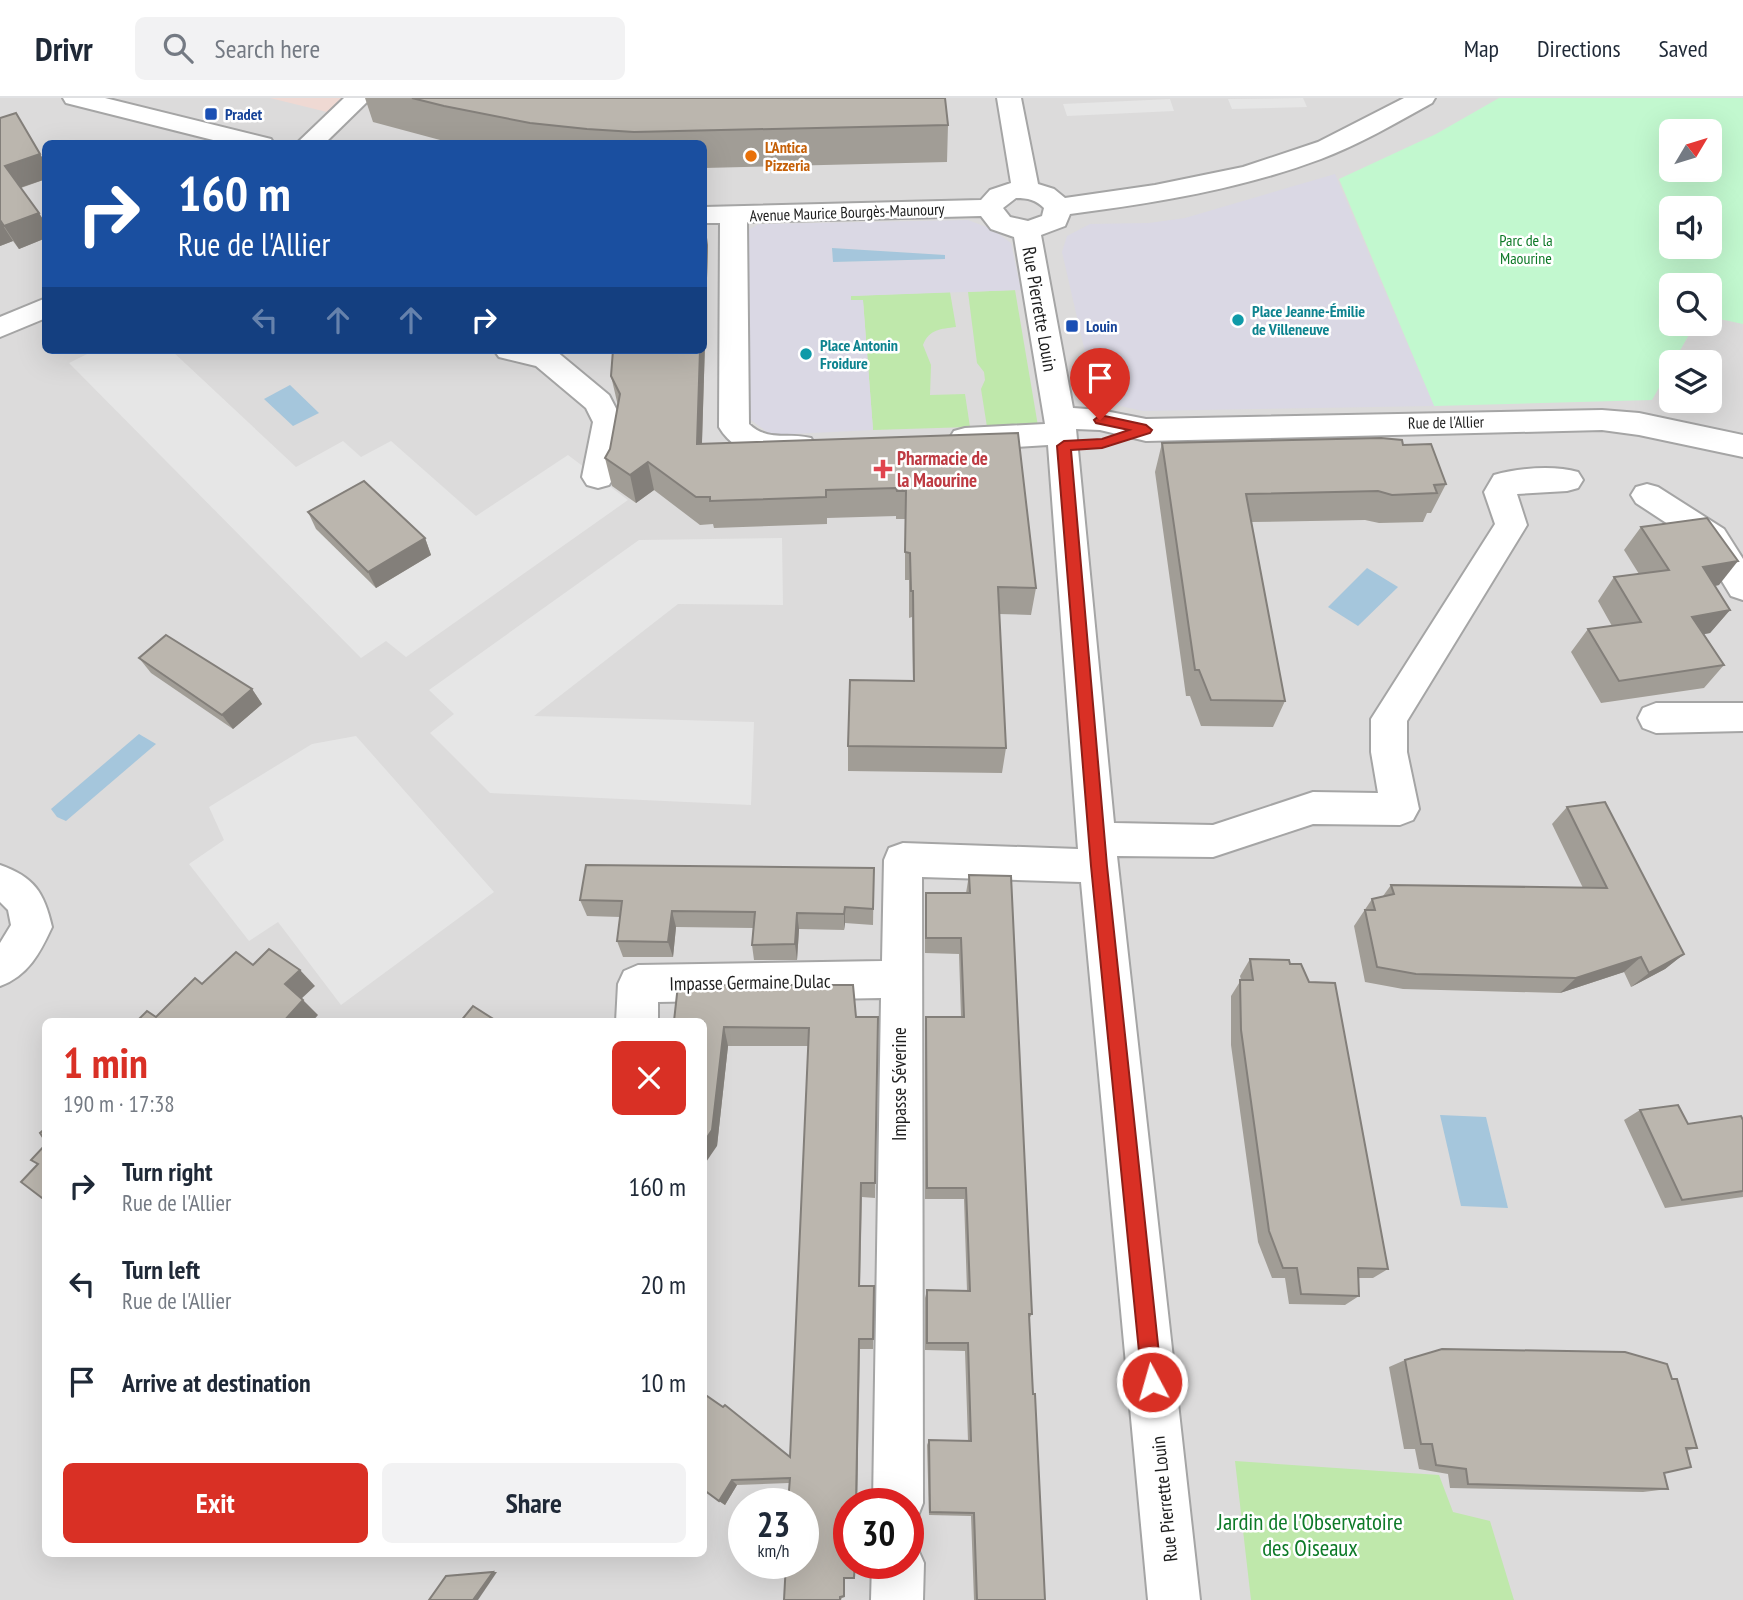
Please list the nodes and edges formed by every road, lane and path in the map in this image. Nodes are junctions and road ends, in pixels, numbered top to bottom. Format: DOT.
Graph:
graph roads {
  1 [pos="75,98"];
  2 [pos="359,98"];
  3 [pos="1009,98"];
  4 [pos="1423,98"];
  5 [pos="246,140"];
  6 [pos="312,140"];
  7 [pos="1026,190"];
  8 [pos="1058,207"];
  9 [pos="990,208"];
  10 [pos="707,215"];
  11 [pos="733,216"];
  12 [pos="1026,230"];
  13 [pos="42,309"];
  14 [pos="0,328"];
  15 [pos="527,354"];
  16 [pos="1062,432"];
  17 [pos="939,440"];
  18 [pos="830,444"];
  19 [pos="1743,446"];
  20 [pos="598,477"];
  21 [pos="1567,480"];
  22 [pos="1647,495"];
  23 [pos="1743,587"];
  24 [pos="1743,717"];
  25 [pos="1656,718"];
  26 [pos="1098,853"];
  27 [pos="0,882"];
  28 [pos="0,968"];
  29 [pos="900,979"];
  30 [pos="637,1018"];
  31 [pos="898,1488"];
  32 [pos="898,1579"];
  33 [pos="897,1600"];
  34 [pos="1174,1600"];
  1 -- 5 [label="street"];
  2 -- 6 [label="street"];
  3 -- 7 [label="street"];
  4 -- 8 [label="street"];
  7 -- 8 [label="street"];
  7 -- 9 [label="street"];
  8 -- 12 [label="street"];
  9 -- 11 [label="street, Avenue Maurice Bourgès-Maunoury"];
  9 -- 12 [label="street"];
  10 -- 11 [label="street, Avenue Maurice Bourgès-Maunoury"];
  11 -- 18 [label="street"];
  12 -- 16 [label="street, Rue Pierrette Louin"];
  13 -- 14 [label="street"];
  15 -- 20 [label="street"];
  16 -- 17 [label="street"];
  16 -- 19 [label="street, Rue de l'Allier"];
  16 -- 26 [label="street, Rue Pierrette Louin"];
  21 -- 26 [label="street"];
  22 -- 23 [label="street"];
  24 -- 25 [label="street"];
  26 -- 29 [label="street, Impasse Séverine"];
  26 -- 34 [label="street, Rue Pierrette Louin"];
  27 -- 28 [label="street"];
  29 -- 30 [label="street, Impasse Germaine Dulac"];
  29 -- 31 [label="street, Impasse Séverine"];
  32 -- 33 [label="street"];
}
